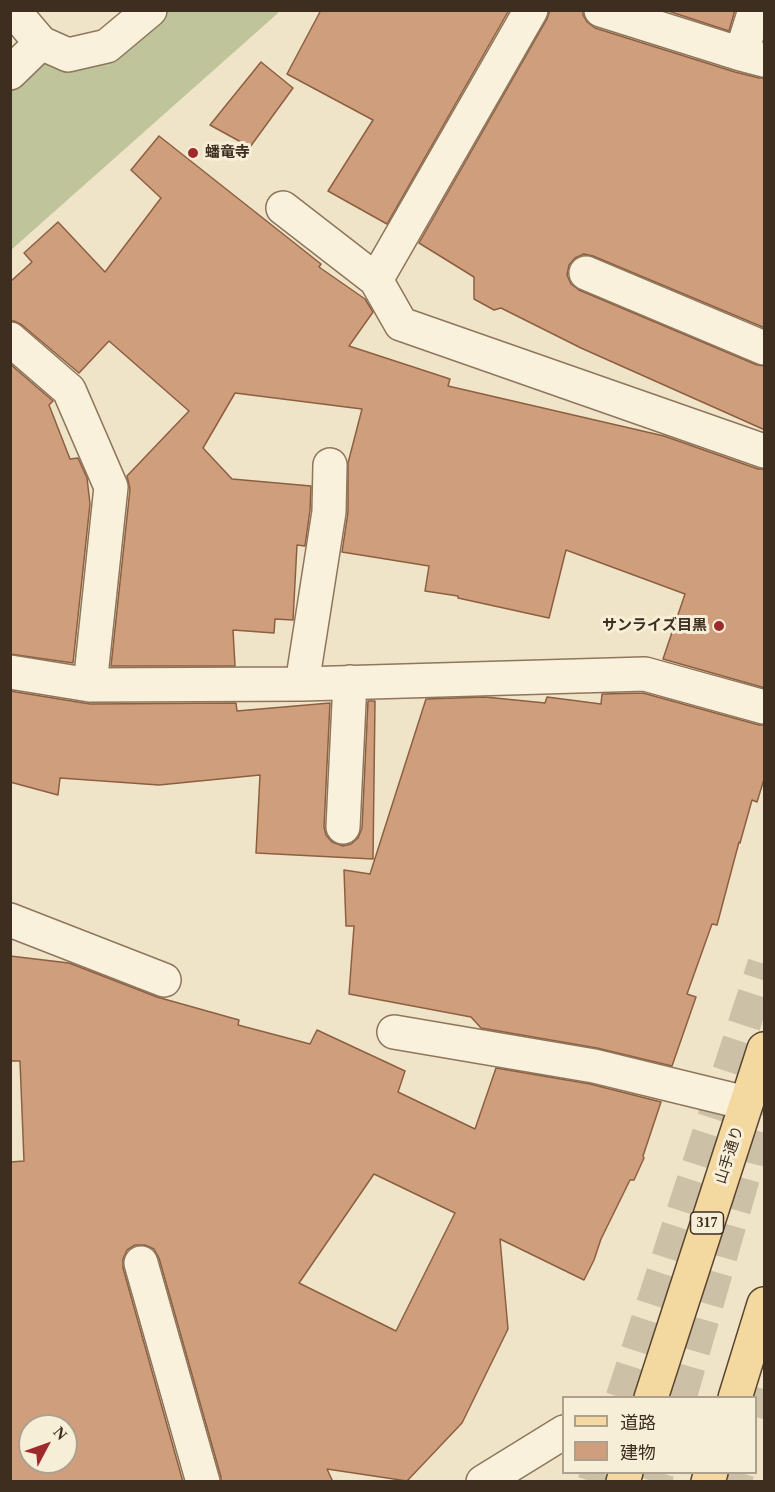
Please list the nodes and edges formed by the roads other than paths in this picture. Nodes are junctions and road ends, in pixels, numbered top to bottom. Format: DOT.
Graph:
graph roads {
  1 [pos="13,10"];
  2 [pos="150,10"];
  3 [pos="531,10"];
  4 [pos="601,10"];
  5 [pos="755,10"];
  6 [pos="41,43"];
  7 [pos="753,57"];
  8 [pos="10,73"];
  9 [pos="283,208"];
  10 [pos="586,273"];
  11 [pos="376,280"];
  12 [pos="10,339"];
  13 [pos="765,348"];
  14 [pos="765,451"];
  15 [pos="330,465"];
  16 [pos="10,672"];
  17 [pos="350,682"];
  18 [pos="302,684"];
  19 [pos="90,685"];
  20 [pos="765,706"];
  21 [pos="343,827"];
  22 [pos="10,920"];
  23 [pos="164,980"];
  24 [pos="394,1032"];
  25 [pos="765,1049"];
  26 [pos="746,1103"];
  27 [pos="141,1263"];
  28 [pos="765,1304"];
  29 [pos="652,1396"];
  30 [pos="736,1396"];
  31 [pos="562,1433"];
  32 [pos="203,1482"];
  33 [pos="483,1482"];
  1 -- 6 [label="street"];
  2 -- 6 [label="street"];
  3 -- 11 [label="street"];
  4 -- 7 [label="street"];
  5 -- 7 [label="street"];
  6 -- 8 [label="street"];
  9 -- 11 [label="street"];
  10 -- 13 [label="street"];
  11 -- 14 [label="street"];
  12 -- 19 [label="street"];
  15 -- 18 [label="street"];
  16 -- 19 [label="street"];
  17 -- 18 [label="street"];
  17 -- 20 [label="street"];
  17 -- 21 [label="street"];
  18 -- 19 [label="street"];
  22 -- 23 [label="street"];
  24 -- 26 [label="street"];
  25 -- 26 [label="main road, 山手通り / 317"];
  26 -- 29 [label="main road, 山手通り / 317"];
  27 -- 32 [label="street"];
  28 -- 30 [label="main road"];
  31 -- 33 [label="street"];
}
